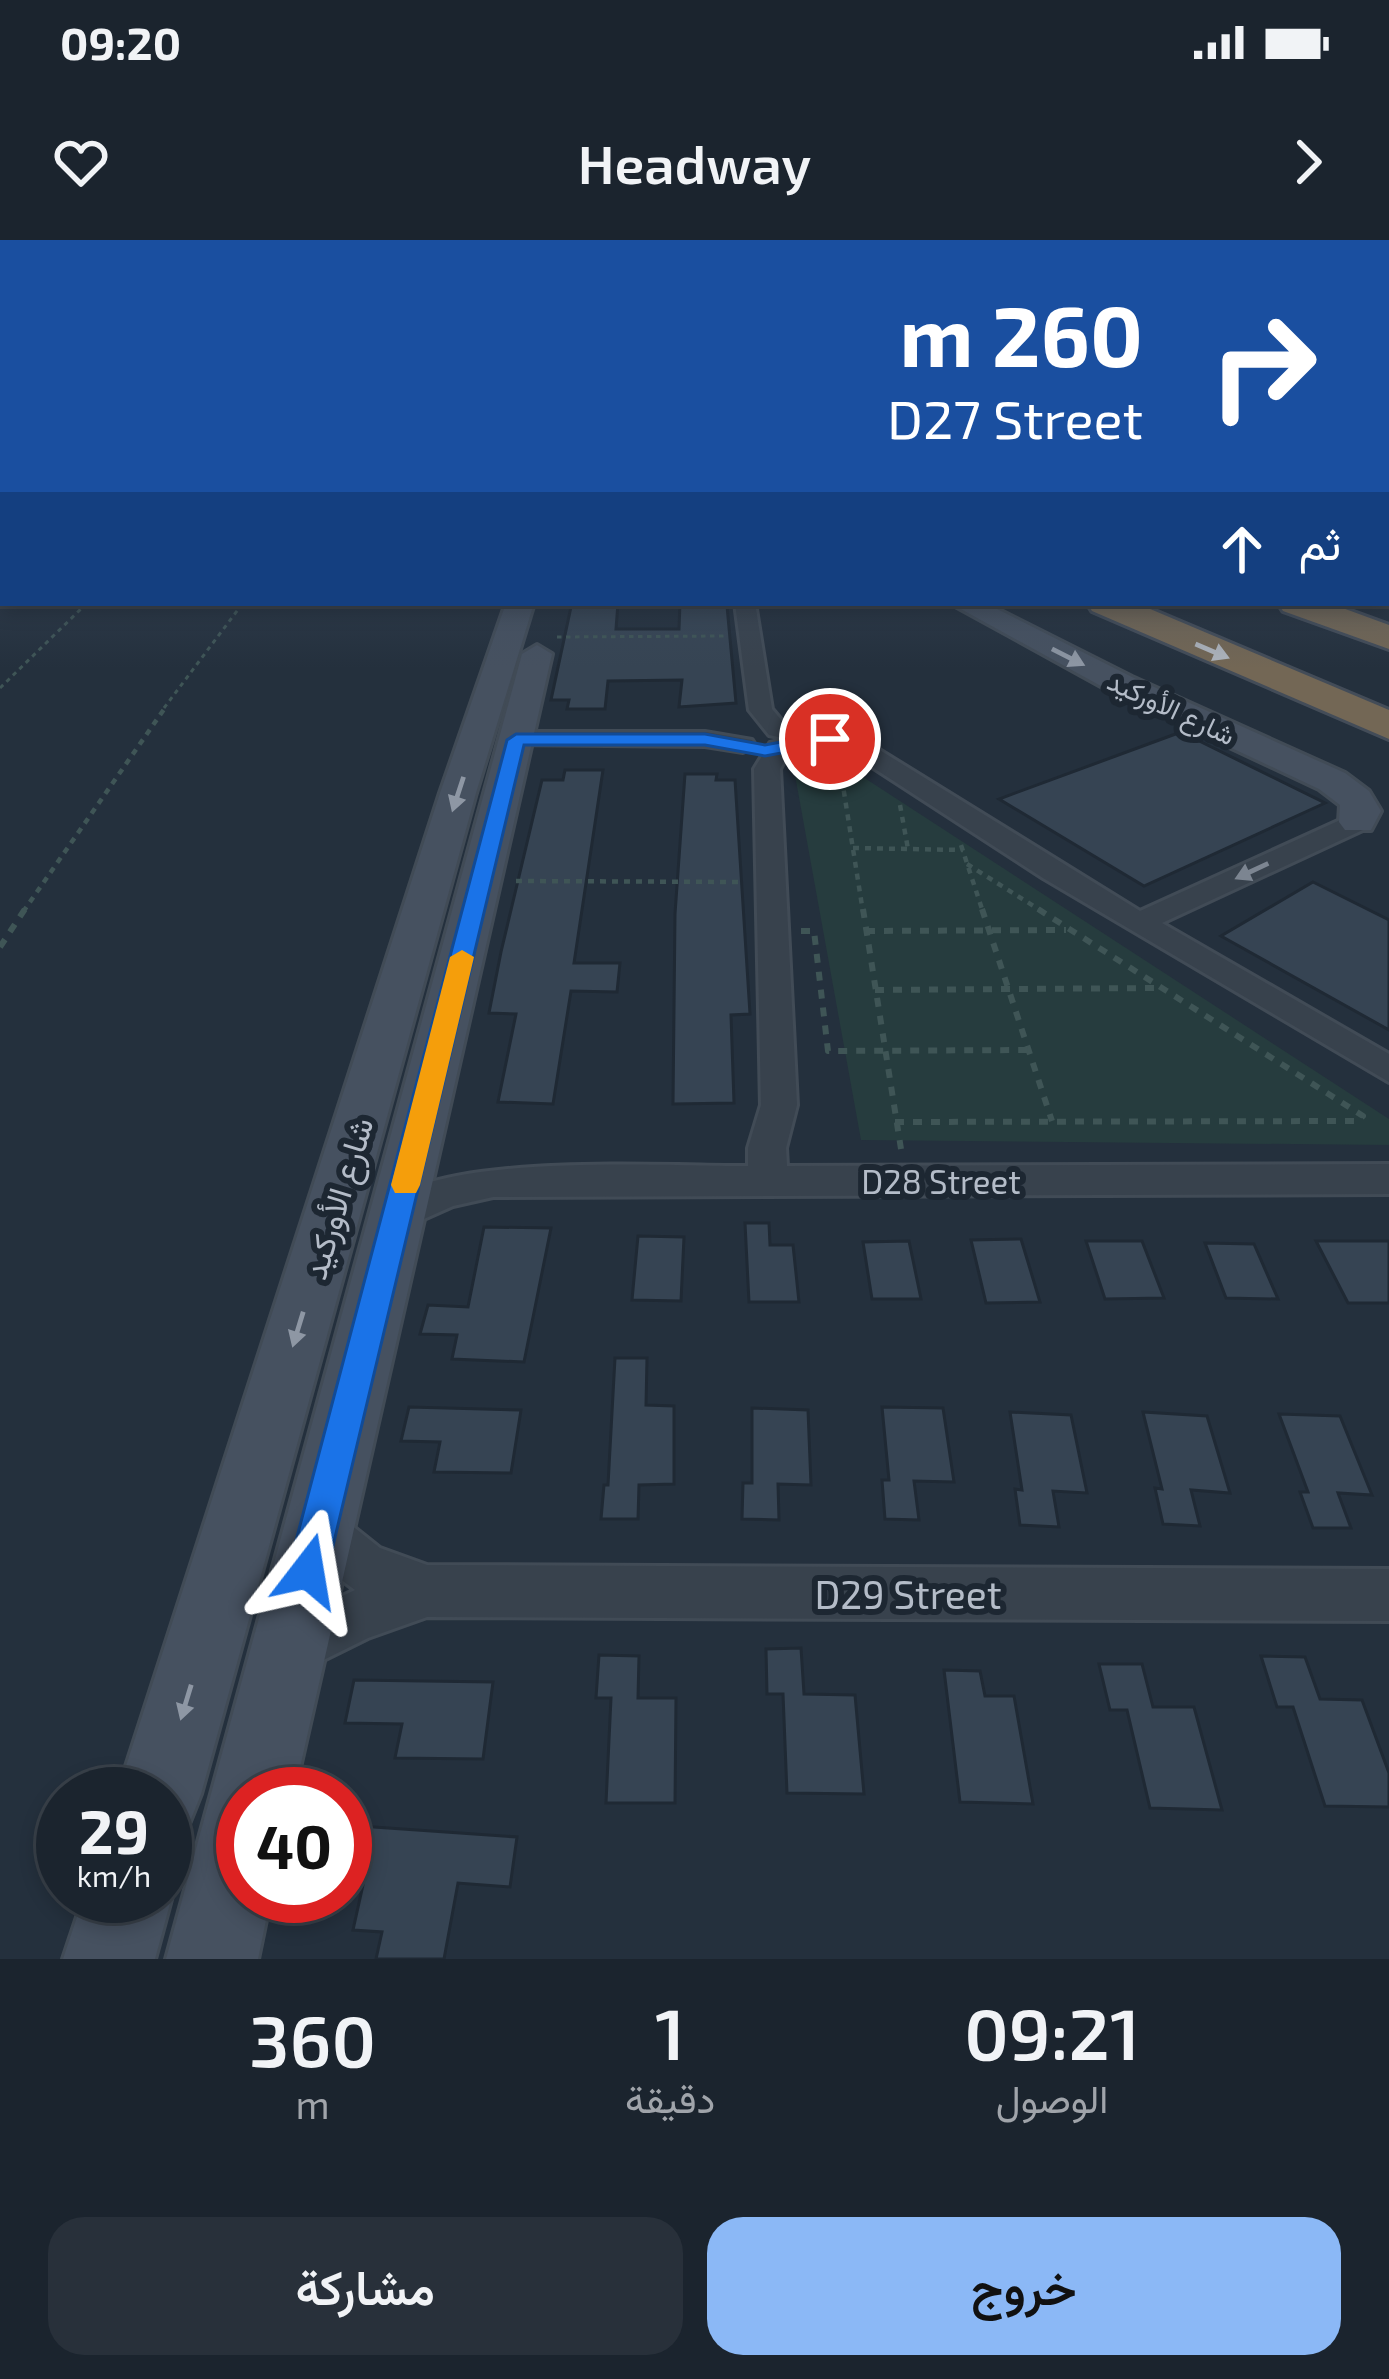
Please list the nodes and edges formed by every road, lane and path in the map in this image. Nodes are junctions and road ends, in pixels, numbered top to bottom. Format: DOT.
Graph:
graph roads {
  1 [pos="84,606"];
  2 [pos="241,606"];
  3 [pos="745,606"];
  4 [pos="970,606"];
  5 [pos="1112,606"];
  6 [pos="1347,606"];
  7 [pos="537,614"];
  8 [pos="1389,624"];
  9 [pos="1286,625"];
  10 [pos="750,635"];
  11 [pos="1389,638"];
  12 [pos="0,688"];
  13 [pos="505,715"];
  14 [pos="1389,726"];
  15 [pos="764,739"];
  16 [pos="833,748"];
  17 [pos="860,779"];
  18 [pos="920,814"];
  19 [pos="1358,822"];
  20 [pos="959,838"];
  21 [pos="853,848"];
  22 [pos="908,849"];
  23 [pos="963,850"];
  24 [pos="968,864"];
  25 [pos="505,881"];
  26 [pos="1138,923"];
  27 [pos="1071,930"];
  28 [pos="990,931"];
  29 [pos="776,932"];
  30 [pos="866,932"];
  31 [pos="0,947"];
  32 [pos="1164,988"];
  33 [pos="1009,989"];
  34 [pos="875,990"];
  35 [pos="1029,1050"];
  36 [pos="884,1052"];
  37 [pos="1389,1070"];
  38 [pos="1052,1121"];
  39 [pos="895,1122"];
  40 [pos="416,1146"];
  41 [pos="922,1149"];
  42 [pos="1389,1179"];
  43 [pos="784,1181"];
  44 [pos="494,1182"];
  45 [pos="398,1215"];
  46 [pos="318,1531"];
  47 [pos="427,1591"];
  48 [pos="1389,1595"];
  49 [pos="286,1652"];
  50 [pos="167,1767"];
  51 [pos="258,1767"];
  52 [pos="120,1923"];
  53 [pos="221,1923"];
  54 [pos="109,1959"];
  55 [pos="212,1959"];
  1 -- 12 [label="path"];
  2 -- 31 [label="path"];
  3 -- 10 [label="street"];
  4 -- 19 [label="street, شارع الأوركيد, one-way"];
  5 -- 14 [label="highway, one-way"];
  6 -- 8 [label="highway"];
  7 -- 10 [label="path"];
  7 -- 13 [label="street, شارع الأوركيد"];
  9 -- 11 [label="highway"];
  10 -- 15 [label="street"];
  13 -- 15 [label="street"];
  13 -- 40 [label="street, شارع الأوركيد"];
  13 -- 50 [label="street, شارع الأوركيد, one-way"];
  15 -- 16 [label="street"];
  15 -- 29 [label="street"];
  16 -- 17 [label="path"];
  16 -- 21 [label="path"];
  16 -- 26 [label="street"];
  18 -- 22 [label="path"];
  19 -- 26 [label="street, one-way"];
  20 -- 23 [label="path"];
  21 -- 22 [label="path"];
  21 -- 30 [label="path"];
  22 -- 23 [label="path"];
  23 -- 24 [label="path"];
  24 -- 27 [label="path"];
  24 -- 28 [label="path"];
  25 -- 29 [label="path"];
  26 -- 37 [label="street"];
  27 -- 28 [label="path"];
  27 -- 32 [label="path"];
  28 -- 30 [label="path"];
  28 -- 33 [label="path"];
  29 -- 36 [label="path"];
  29 -- 43 [label="street"];
  30 -- 34 [label="path"];
  32 -- 33 [label="path"];
  32 -- 38 [label="path"];
  33 -- 34 [label="path"];
  33 -- 35 [label="path"];
  34 -- 36 [label="path"];
  35 -- 36 [label="path"];
  35 -- 38 [label="path"];
  36 -- 39 [label="path"];
  38 -- 39 [label="path"];
  39 -- 41 [label="path"];
  40 -- 44 [label="street, D28 Street"];
  40 -- 45 [label="street, شارع الأوركيد"];
  42 -- 43 [label="street, D28 Street"];
  43 -- 44 [label="street, D28 Street"];
  44 -- 45 [label="street, D28 Street"];
  45 -- 46 [label="street, شارع الأوركيد"];
  46 -- 47 [label="street, D29 Street"];
  46 -- 49 [label="street, شارع الأوركيد"];
  47 -- 48 [label="street, D29 Street"];
  47 -- 49 [label="street, D29 Street"];
  49 -- 51 [label="street, شارع الأوركيد"];
  52 -- 54 [label="street"];
  53 -- 55 [label="street"];
}
